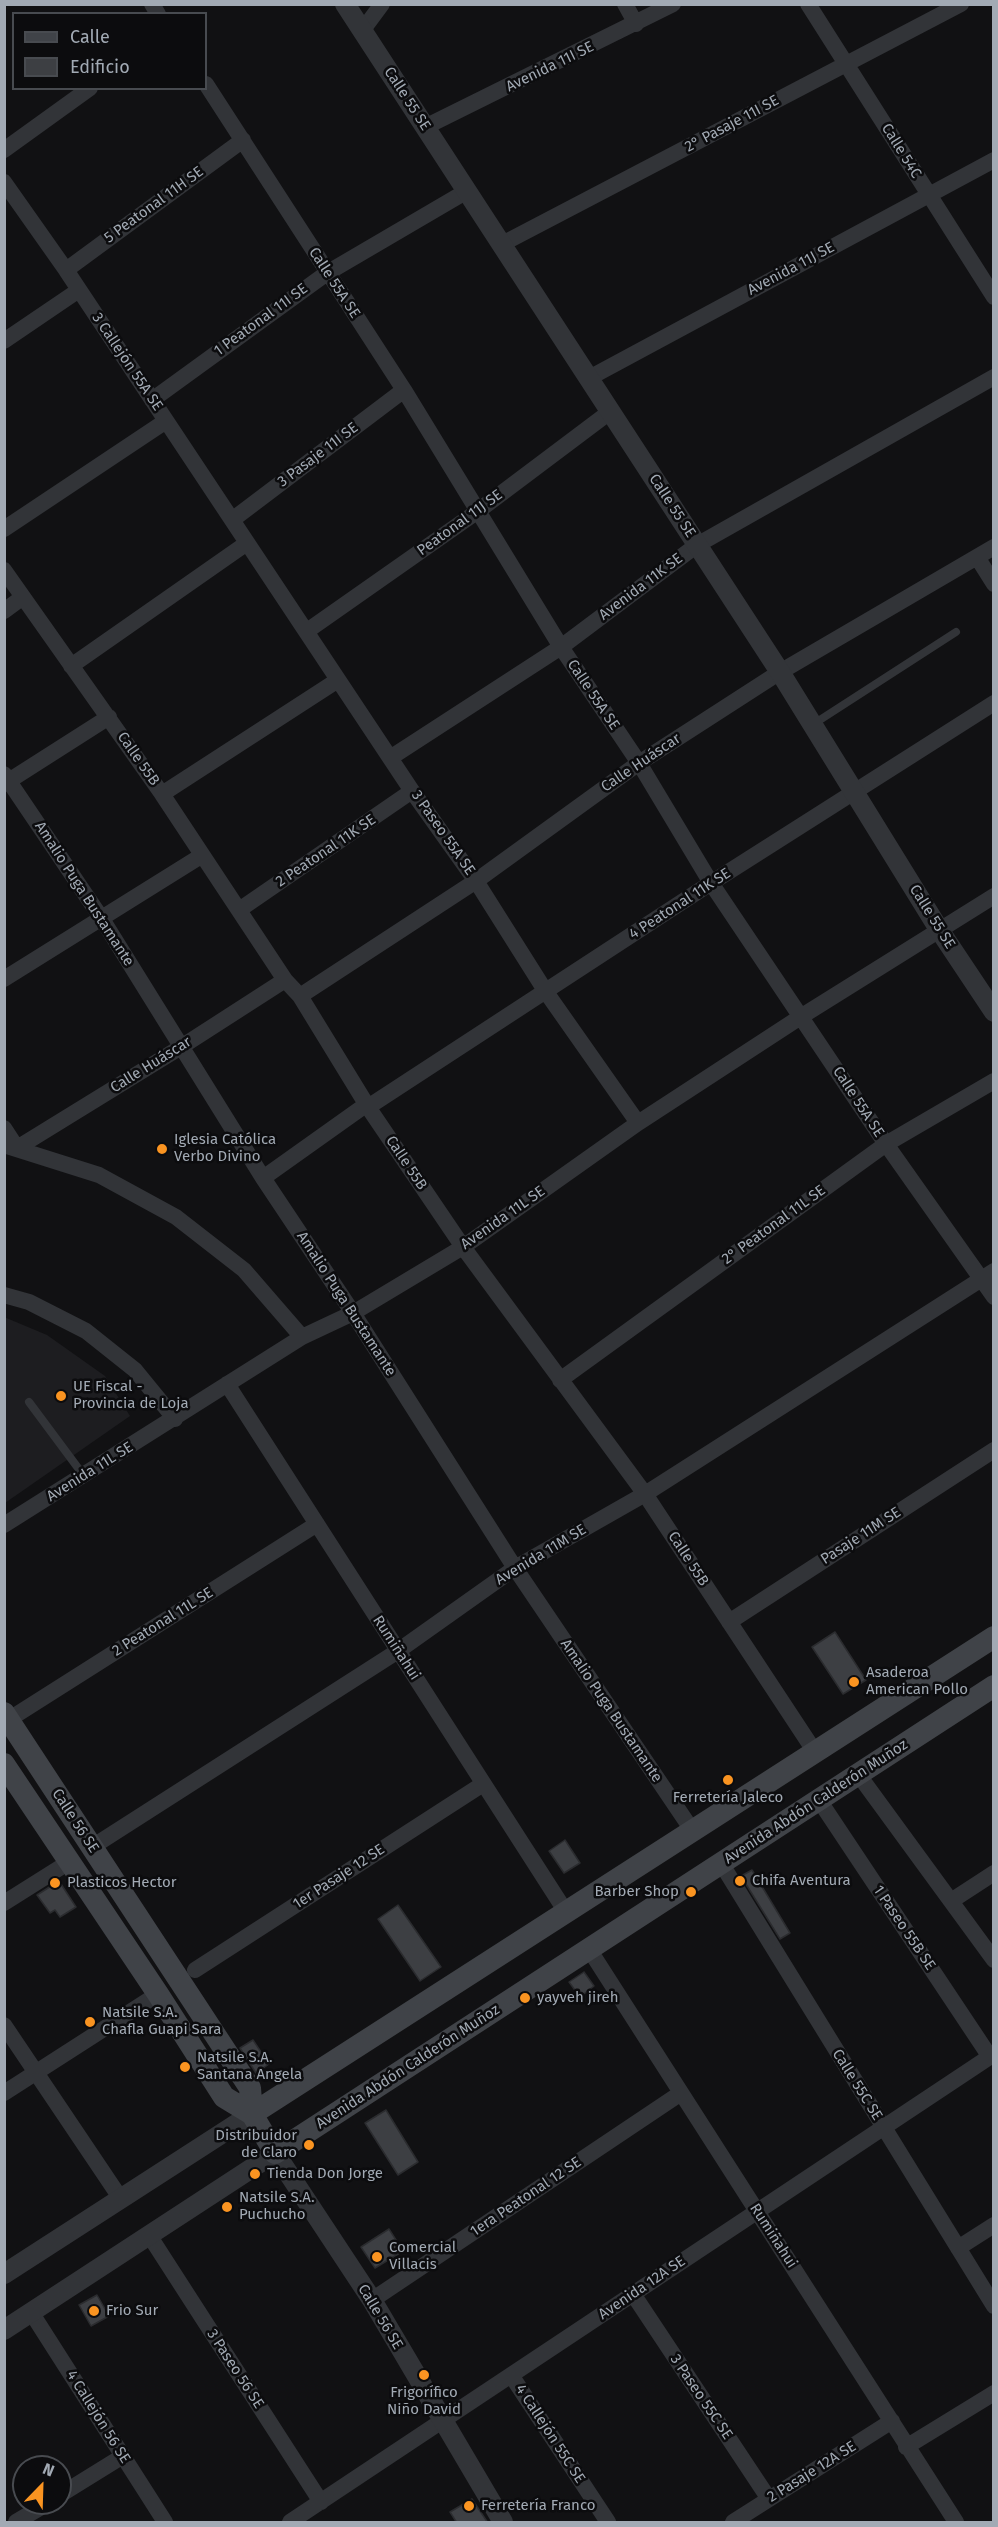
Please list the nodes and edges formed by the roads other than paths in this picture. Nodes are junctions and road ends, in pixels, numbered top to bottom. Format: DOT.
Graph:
graph roads {
  1 [pos="345,4"];
  2 [pos="382,4"];
  3 [pos="625,4"];
  4 [pos="673,4"];
  5 [pos="808,4"];
  6 [pos="961,4"];
  7 [pos="636,24"];
  8 [pos="363,31"];
  9 [pos="845,64"];
  10 [pos="207,86"];
  11 [pos="87,90"];
  12 [pos="425,127"];
  13 [pos="243,140"];
  14 [pos="4,150"];
  15 [pos="993,160"];
  16 [pos="4,182"];
  17 [pos="467,191"];
  18 [pos="929,195"];
  19 [pos="502,244"];
  20 [pos="66,270"];
  21 [pos="327,273"];
  22 [pos="78,290"];
  23 [pos="993,297"];
  24 [pos="4,341"];
  25 [pos="993,377"];
  26 [pos="589,378"];
  27 [pos="404,390"];
  28 [pos="152,400"];
  29 [pos="611,411"];
  30 [pos="166,421"];
  31 [pos="478,511"];
  32 [pos="232,520"];
  33 [pos="4,529"];
  34 [pos="247,543"];
  35 [pos="697,545"];
  36 [pos="993,547"];
  37 [pos="977,556"];
  38 [pos="4,570"];
  39 [pos="993,584"];
  40 [pos="23,597"];
  41 [pos="4,611"];
  42 [pos="307,631"];
  43 [pos="956,632"];
  44 [pos="561,647"];
  45 [pos="71,666"];
  46 [pos="780,672"];
  47 [pos="338,680"];
  48 [pos="993,703"];
  49 [pos="109,717"];
  50 [pos="811,725"];
  51 [pos="390,758"];
  52 [pos="639,763"];
  53 [pos="6,780"];
  54 [pos="412,791"];
  55 [pos="855,793"];
  56 [pos="162,794"];
  57 [pos="201,856"];
  58 [pos="476,881"];
  59 [pos="711,883"];
  60 [pos="993,896"];
  61 [pos="239,910"];
  62 [pos="102,919"];
  63 [pos="940,931"];
  64 [pos="4,979"];
  65 [pos="285,980"];
  66 [pos="546,992"];
  67 [pos="300,996"];
  68 [pos="993,1012"];
  69 [pos="801,1016"];
  70 [pos="181,1047"];
  71 [pos="993,1081"];
  72 [pos="367,1106"];
  73 [pos="638,1123"];
  74 [pos="4,1128"];
  75 [pos="886,1144"];
  76 [pos="11,1146"];
  77 [pos="263,1178"];
  78 [pos="463,1246"];
  79 [pos="987,1274"];
  80 [pos="4,1295"];
  81 [pos="993,1297"];
  82 [pos="352,1313"];
  83 [pos="302,1337"];
  84 [pos="560,1380"];
  85 [pos="227,1384"];
  86 [pos="29,1402"];
  87 [pos="175,1419"];
  88 [pos="993,1450"];
  89 [pos="84,1476"];
  90 [pos="645,1494"];
  91 [pos="317,1524"];
  92 [pos="4,1525"];
  93 [pos="515,1568"];
  94 [pos="729,1622"];
  95 [pos="993,1637"];
  96 [pos="398,1651"];
  97 [pos="993,1686"];
  98 [pos="6,1717"];
  99 [pos="815,1752"];
  100 [pos="4,1764"];
  101 [pos="858,1774"];
  102 [pos="483,1784"];
  103 [pos="819,1800"];
  104 [pos="692,1830"];
  105 [pos="92,1847"];
  106 [pos="69,1862"];
  107 [pos="721,1863"];
  108 [pos="993,1873"];
  109 [pos="951,1901"];
  110 [pos="4,1903"];
  111 [pos="566,1912"];
  112 [pos="589,1949"];
  113 [pos="993,1960"];
  114 [pos="195,1970"];
  115 [pos="158,1994"];
  116 [pos="4,2025"];
  117 [pos="992,2056"];
  118 [pos="37,2072"];
  119 [pos="4,2093"];
  120 [pos="681,2093"];
  121 [pos="252,2114"];
  122 [pos="884,2127"];
  123 [pos="275,2153"];
  124 [pos="121,2199"];
  125 [pos="757,2211"];
  126 [pos="993,2224"];
  127 [pos="149,2235"];
  128 [pos="958,2248"];
  129 [pos="4,2274"];
  130 [pos="633,2294"];
  131 [pos="372,2300"];
  132 [pos="993,2306"];
  133 [pos="31,2312"];
  134 [pos="4,2330"];
  135 [pos="511,2375"];
  136 [pos="993,2393"];
  137 [pos="443,2421"];
  138 [pos="892,2421"];
  139 [pos="906,2447"];
  140 [pos="123,2456"];
  141 [pos="72,2488"];
  142 [pos="769,2499"];
  143 [pos="321,2502"];
  144 [pos="29,2515"];
  145 [pos="16,2523"];
  146 [pos="165,2523"];
  147 [pos="290,2523"];
  148 [pos="504,2523"];
  149 [pos="608,2523"];
  150 [pos="733,2523"];
  151 [pos="956,2523"];
  1 -- 8 [label="street, Calle 55 SE"];
  2 -- 8 [label="street"];
  3 -- 7 [label="street"];
  4 -- 7 [label="street, Avenida 11I SE"];
  5 -- 9 [label="street, Calle 54C"];
  6 -- 9 [label="street, 2° Pasaje 11I SE"];
  7 -- 12 [label="street, Avenida 11I SE"];
  8 -- 12 [label="street, Calle 55 SE"];
  9 -- 18 [label="street, Calle 54C"];
  9 -- 19 [label="street, 2° Pasaje 11I SE"];
  10 -- 13 [label="street, Calle 55A SE"];
  11 -- 14 [label="street"];
  12 -- 17 [label="street, Calle 55 SE"];
  13 -- 20 [label="street, 5 Peatonal 11H SE"];
  13 -- 21 [label="street, Calle 55A SE"];
  15 -- 18 [label="street, Avenida 11J SE"];
  16 -- 20 [label="street, 3 Callejón 55A SE"];
  17 -- 19 [label="street, Calle 55 SE"];
  17 -- 21 [label="street, 1 Peatonal 11I SE"];
  18 -- 23 [label="street, Calle 54C"];
  18 -- 26 [label="street, Avenida 11J SE"];
  19 -- 26 [label="street, Calle 55 SE"];
  20 -- 22 [label="street, 3 Callejón 55A SE"];
  21 -- 27 [label="street, Calle 55A SE"];
  21 -- 28 [label="street, 1 Peatonal 11I SE"];
  22 -- 24 [label="street"];
  22 -- 28 [label="street, 3 Callejón 55A SE"];
  25 -- 35 [label="street, Avenida 11K SE"];
  26 -- 29 [label="street, Calle 55 SE"];
  27 -- 31 [label="street, Calle 55A SE"];
  27 -- 32 [label="street, 3 Pasaje 11I SE"];
  28 -- 30 [label="street, 3 Callejón 55A SE"];
  29 -- 31 [label="street, Peatonal 11J SE"];
  29 -- 35 [label="street, Calle 55 SE"];
  30 -- 32 [label="street, 3 Callejón 55A SE"];
  30 -- 33 [label="street"];
  31 -- 42 [label="street, Peatonal 11J SE"];
  31 -- 44 [label="street, Calle 55A SE"];
  32 -- 34 [label="street, 3 Callejón 55A SE"];
  34 -- 42 [label="street, 3 Paseo 55A SE"];
  34 -- 45 [label="street"];
  35 -- 44 [label="street, Avenida 11K SE"];
  35 -- 46 [label="street, Calle 55 SE"];
  36 -- 37 [label="street, Calle Huáscar"];
  37 -- 39 [label="street"];
  37 -- 46 [label="street, Calle Huáscar"];
  38 -- 40 [label="street, Calle 55B"];
  40 -- 41 [label="street"];
  40 -- 45 [label="street, Calle 55B"];
  42 -- 47 [label="street, 3 Paseo 55A SE"];
  43 -- 50 [label="lane"];
  44 -- 51 [label="street, Avenida 11K SE"];
  44 -- 52 [label="street, Calle 55A SE"];
  45 -- 49 [label="street, Calle 55B"];
  46 -- 50 [label="street, Calle 55 SE"];
  46 -- 52 [label="street, Calle Huáscar"];
  47 -- 51 [label="street, 3 Paseo 55A SE"];
  47 -- 56 [label="street"];
  48 -- 55 [label="street, 4 Peatonal 11K SE"];
  49 -- 53 [label="street"];
  49 -- 56 [label="street, Calle 55B"];
  50 -- 55 [label="street, Calle 55 SE"];
  51 -- 54 [label="street, 3 Paseo 55A SE"];
  52 -- 58 [label="street, Calle Huáscar"];
  52 -- 59 [label="street, Calle 55A SE"];
  53 -- 62 [label="street, Amalio Puga Bustamante"];
  54 -- 58 [label="street, 3 Paseo 55A SE"];
  54 -- 61 [label="street, 2 Peatonal 11K SE"];
  55 -- 59 [label="street, 4 Peatonal 11K SE"];
  55 -- 63 [label="street, Calle 55 SE"];
  56 -- 57 [label="street, Calle 55B"];
  57 -- 61 [label="street, Calle 55B"];
  57 -- 62 [label="street"];
  58 -- 66 [label="street, 3 Paseo 55A SE"];
  58 -- 67 [label="street, Calle Huáscar"];
  59 -- 66 [label="street, 4 Peatonal 11K SE"];
  59 -- 69 [label="street, Calle 55A SE"];
  60 -- 63 [label="street, Avenida 11L SE"];
  61 -- 65 [label="street, Calle 55B"];
  62 -- 64 [label="street"];
  62 -- 70 [label="street, Amalio Puga Bustamante"];
  63 -- 68 [label="street, Calle 55 SE"];
  63 -- 69 [label="street, Avenida 11L SE"];
  65 -- 67 [label="street, Calle 55B"];
  65 -- 70 [label="street, Calle Huáscar"];
  66 -- 72 [label="street, 4 Peatonal 11K SE"];
  66 -- 73 [label="street, 3 Paseo 55A SE"];
  67 -- 72 [label="street, Calle 55B"];
  69 -- 73 [label="street, Avenida 11L SE"];
  69 -- 75 [label="street, Calle 55A SE"];
  70 -- 76 [label="street, Calle Huáscar"];
  70 -- 77 [label="street, Amalio Puga Bustamante"];
  71 -- 75 [label="street, 2° Peatonal 11L SE"];
  72 -- 77 [label="street, 4 Peatonal 11K SE"];
  72 -- 78 [label="street, Calle 55B"];
  73 -- 78 [label="street, Avenida 11L SE"];
  74 -- 76 [label="street"];
  75 -- 79 [label="street, Calle 55A SE"];
  75 -- 84 [label="street, 2° Peatonal 11L SE"];
  76 -- 83 [label="street"];
  77 -- 82 [label="street, Amalio Puga Bustamante"];
  78 -- 82 [label="street, Avenida 11L SE"];
  78 -- 84 [label="street, Calle 55B"];
  79 -- 81 [label="street, Calle 55A SE"];
  79 -- 90 [label="street, Avenida 11M SE"];
  80 -- 87 [label="street"];
  82 -- 83 [label="street, Avenida 11L SE"];
  82 -- 93 [label="street, Amalio Puga Bustamante"];
  83 -- 85 [label="street, Avenida 11L SE"];
  84 -- 90 [label="street, Calle 55B"];
  85 -- 87 [label="street, Avenida 11L SE"];
  85 -- 91 [label="street, Rumiñahui"];
  86 -- 89 [label="lane"];
  87 -- 89 [label="street, Avenida 11L SE"];
  88 -- 94 [label="street, Pasaje 11M SE"];
  89 -- 92 [label="street, Avenida 11L SE"];
  90 -- 93 [label="street, Avenida 11M SE"];
  90 -- 94 [label="street, Calle 55B"];
  91 -- 96 [label="street, Rumiñahui"];
  91 -- 98 [label="street, 2 Peatonal 11L SE"];
  93 -- 96 [label="street, Avenida 11M SE"];
  93 -- 104 [label="street, Amalio Puga Bustamante"];
  94 -- 99 [label="street, Calle 55B"];
  95 -- 99 [label="main road"];
  96 -- 102 [label="street, Rumiñahui"];
  96 -- 105 [label="street, Avenida 11M SE"];
  97 -- 101 [label="main road, Avenida Abdón Calderón Muñoz"];
  98 -- 105 [label="main road, Calle 56 SE"];
  99 -- 104 [label="main road"];
  100 -- 106 [label="main road, Calle 56 SE"];
  101 -- 103 [label="main road, Avenida Abdón Calderón Muñoz"];
  101 -- 109 [label="street"];
  102 -- 111 [label="street, Rumiñahui"];
  102 -- 114 [label="street, 1er Pasaje 12 SE"];
  103 -- 107 [label="main road, Avenida Abdón Calderón Muñoz"];
  103 -- 117 [label="street, 1 Paseo 55B SE"];
  104 -- 111 [label="main road"];
  105 -- 121 [label="main road, Calle 56 SE"];
  106 -- 110 [label="street"];
  106 -- 115 [label="main road, Calle 56 SE"];
  107 -- 112 [label="main road, Avenida Abdón Calderón Muñoz"];
  107 -- 122 [label="street, Calle 55C SE"];
  108 -- 109 [label="street"];
  109 -- 113 [label="street"];
  111 -- 121 [label="main road"];
  112 -- 120 [label="street, Rumiñahui"];
  112 -- 123 [label="main road, Avenida Abdón Calderón Muñoz"];
  115 -- 118 [label="street"];
  115 -- 121 [label="main road, Calle 56 SE"];
  116 -- 118 [label="street"];
  117 -- 122 [label="street, Avenida 12A SE"];
  118 -- 119 [label="street"];
  118 -- 124 [label="street"];
  120 -- 125 [label="street, Rumiñahui"];
  120 -- 131 [label="street, 1era Peatonal 12 SE"];
  121 -- 123 [label="main road, Calle 56 SE"];
  121 -- 124 [label="street"];
  122 -- 125 [label="street, Avenida 12A SE"];
  122 -- 128 [label="street, Calle 55C SE"];
  123 -- 127 [label="street, Avenida Abdón Calderón Muñoz"];
  123 -- 131 [label="street, Calle 56 SE"];
  124 -- 129 [label="street"];
  125 -- 130 [label="street, Avenida 12A SE"];
  125 -- 138 [label="street, Rumiñahui"];
  126 -- 128 [label="street"];
  127 -- 133 [label="street, Avenida Abdón Calderón Muñoz"];
  127 -- 143 [label="street, 3 Paseo 56 SE"];
  128 -- 132 [label="street, Calle 55C SE"];
  130 -- 135 [label="street, Avenida 12A SE"];
  130 -- 142 [label="street, 3 Paseo 55C SE"];
  131 -- 137 [label="street, Calle 56 SE"];
  133 -- 134 [label="street, Avenida Abdón Calderón Muñoz"];
  133 -- 140 [label="street, 4 Callejón 56 SE"];
  135 -- 137 [label="street, Avenida 12A SE"];
  135 -- 149 [label="street, 4 Callejón 55C SE"];
  136 -- 139 [label="street"];
  137 -- 143 [label="street, Avenida 12A SE"];
  137 -- 148 [label="street, Calle 56 SE"];
  138 -- 139 [label="street, Rumiñahui"];
  138 -- 142 [label="street, 2 Pasaje 12A SE"];
  139 -- 151 [label="street, Rumiñahui"];
  140 -- 141 [label="street"];
  140 -- 146 [label="street, 4 Callejón 56 SE"];
  142 -- 150 [label="street, 2 Pasaje 12A SE"];
  143 -- 147 [label="street, Avenida 12A SE"];
  144 -- 145 [label="street"];
}
